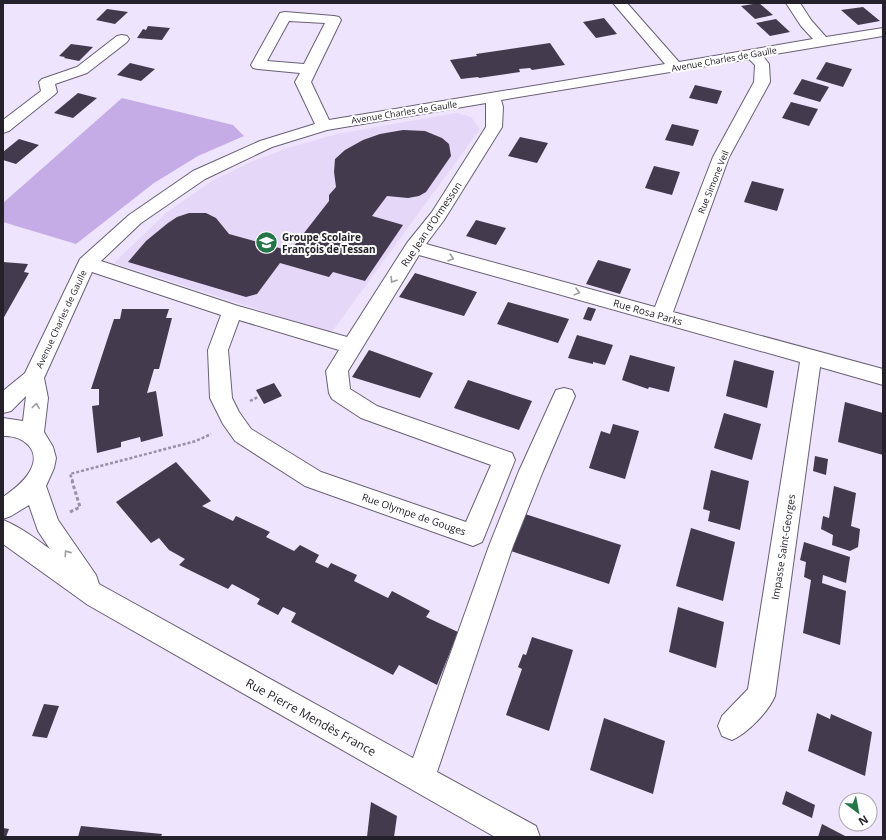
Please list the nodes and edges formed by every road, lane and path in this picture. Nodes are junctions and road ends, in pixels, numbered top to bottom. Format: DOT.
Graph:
graph roads {
  1 [pos="620,3"];
  2 [pos="793,3"];
  3 [pos="883,32"];
  4 [pos="122,39"];
  5 [pos="823,42"];
  6 [pos="752,53"];
  7 [pos="676,67"];
  8 [pos="309,69"];
  9 [pos="493,98"];
  10 [pos="324,126"];
  11 [pos="3,128"];
  12 [pos="414,247"];
  13 [pos="87,263"];
  14 [pos="232,311"];
  15 [pos="661,316"];
  16 [pos="352,346"];
  17 [pos="812,357"];
  18 [pos="883,377"];
  19 [pos="33,378"];
  20 [pos="340,393"];
  21 [pos="564,396"];
  22 [pos="258,397"];
  23 [pos="3,405"];
  24 [pos="231,418"];
  25 [pos="3,427"];
  26 [pos="32,435"];
  27 [pos="34,485"];
  28 [pos="3,509"];
  29 [pos="47,524"];
  30 [pos="3,531"];
  31 [pos="97,597"];
  32 [pos="732,726"];
  33 [pos="420,778"];
  34 [pos="525,837"];
  1 -- 7 [label="street"];
  2 -- 5 [label="street"];
  3 -- 5 [label="street, Avenue Charles de Gaulle"];
  4 -- 11 [label="street"];
  5 -- 6 [label="street, Avenue Charles de Gaulle"];
  6 -- 7 [label="street, Avenue Charles de Gaulle"];
  6 -- 15 [label="street, Rue Simone Veil"];
  7 -- 9 [label="street, Avenue Charles de Gaulle"];
  8 -- 8 [label="street"];
  8 -- 10 [label="street"];
  9 -- 10 [label="street, Avenue Charles de Gaulle"];
  9 -- 12 [label="street, Rue Jean d'Ormesson"];
  10 -- 13 [label="street, Avenue Charles de Gaulle"];
  12 -- 15 [label="street, Rue Rosa Parks, one-way"];
  12 -- 16 [label="street, Rue Jean d'Ormesson, one-way"];
  13 -- 14 [label="street"];
  13 -- 19 [label="street, Avenue Charles de Gaulle"];
  14 -- 16 [label="street"];
  14 -- 24 [label="street, Rue Olympe de Gouges"];
  15 -- 17 [label="street, Rue Rosa Parks"];
  16 -- 20 [label="street, Rue Jean d'Ormesson"];
  17 -- 18 [label="street, Rue Rosa Parks"];
  17 -- 32 [label="street, Impasse Saint-Georges"];
  19 -- 23 [label="street, Avenue Charles de Gaulle"];
  26 -- 19 [label="street, Avenue Charles de Gaulle, one-way"];
  20 -- 24 [label="street, Rue Olympe de Gouges"];
  21 -- 33 [label="street"];
  22 -- 24 [label="path"];
  24 -- 29 [label="path"];
  25 -- 26 [label="street"];
  26 -- 27 [label="street"];
  27 -- 28 [label="street"];
  27 -- 29 [label="street, Rue Pierre Mendès France"];
  31 -- 29 [label="street, Rue Pierre Mendès France, one-way"];
  30 -- 31 [label="street, Rue Pierre Mendès France"];
  31 -- 33 [label="street, Rue Pierre Mendès France"];
  33 -- 34 [label="street, Rue Pierre Mendès France"];
}
